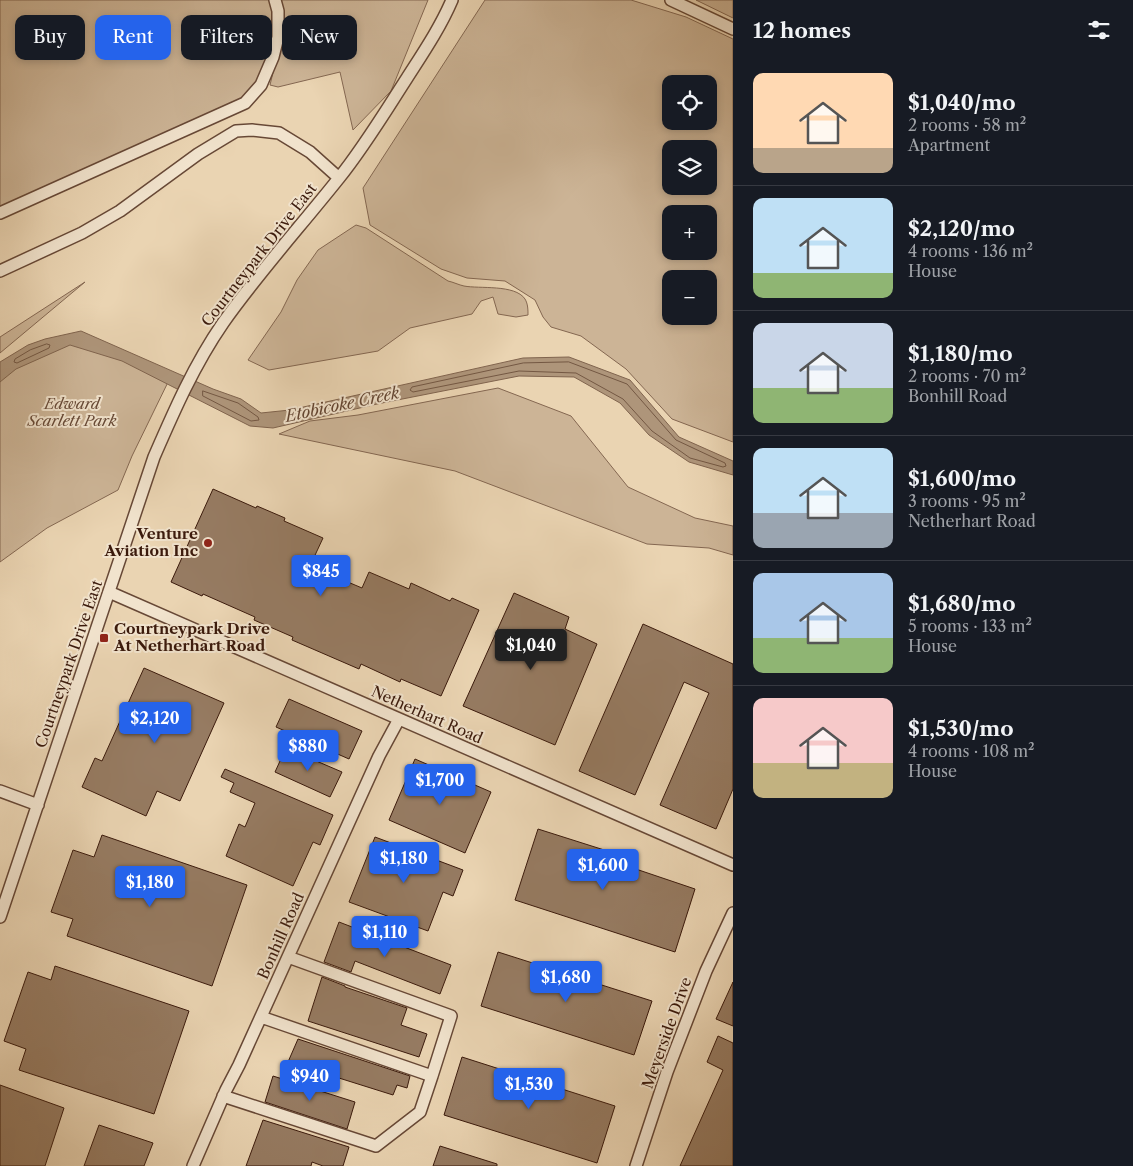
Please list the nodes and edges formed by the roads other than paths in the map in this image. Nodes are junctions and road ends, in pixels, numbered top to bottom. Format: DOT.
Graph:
graph roads {
  1 [pos="276,0"];
  2 [pos="452,0"];
  3 [pos="460,0"];
  4 [pos="671,0"];
  5 [pos="443,21"];
  6 [pos="733,29"];
  7 [pos="339,178"];
  8 [pos="0,213"];
  9 [pos="0,271"];
  10 [pos="109,592"];
  11 [pos="399,719"];
  12 [pos="0,791"];
  13 [pos="38,805"];
  14 [pos="733,865"];
  15 [pos="733,913"];
  16 [pos="0,917"];
  17 [pos="288,957"];
  18 [pos="261,1017"];
  19 [pos="432,1076"];
  20 [pos="223,1096"];
  21 [pos="193,1166"];
  22 [pos="636,1166"];
  1 -- 8 [label="street"];
  2 -- 5 [label="street, Courtneypark Drive East"];
  3 -- 5 [label="street"];
  4 -- 6 [label="street"];
  5 -- 7 [label="street, Courtneypark Drive East"];
  7 -- 9 [label="street"];
  7 -- 10 [label="street, Courtneypark Drive East"];
  10 -- 11 [label="street, Netherhart Road"];
  10 -- 13 [label="street, Courtneypark Drive East"];
  11 -- 14 [label="street, Netherhart Road"];
  11 -- 17 [label="street, Bonhill Road"];
  12 -- 13 [label="street"];
  13 -- 16 [label="street, Courtneypark Drive East"];
  15 -- 22 [label="street, Meyerside Drive"];
  17 -- 18 [label="street, Bonhill Road"];
  17 -- 19 [label="street"];
  18 -- 19 [label="street"];
  18 -- 20 [label="street, Bonhill Road"];
  19 -- 20 [label="street"];
  20 -- 21 [label="street, Bonhill Road"];
}
